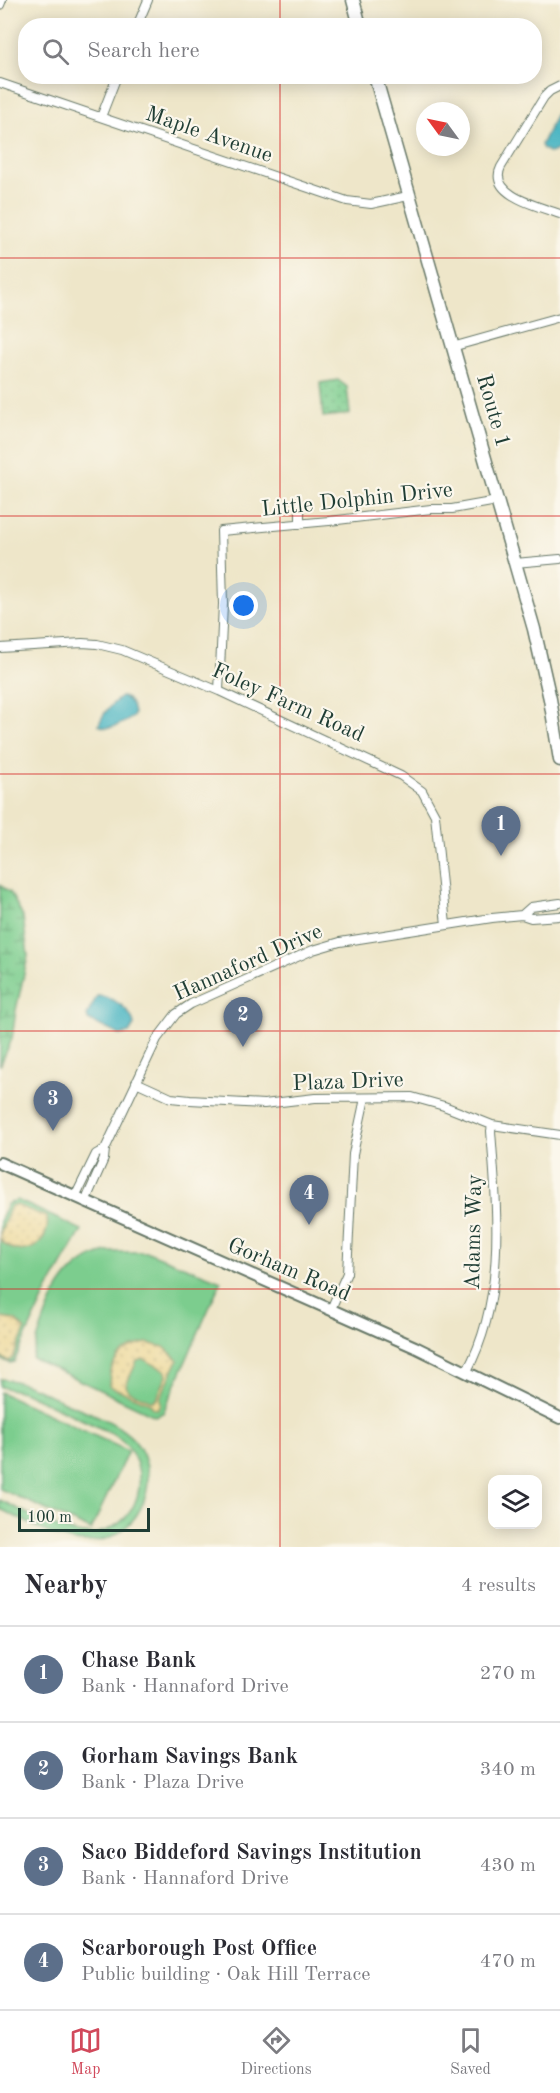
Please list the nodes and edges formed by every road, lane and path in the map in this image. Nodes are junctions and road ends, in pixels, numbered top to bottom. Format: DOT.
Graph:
graph roads {
  1 [pos="2,0"];
  2 [pos="148,0"];
  3 [pos="352,0"];
  4 [pos="0,4"];
  5 [pos="140,18"];
  6 [pos="358,18"];
  7 [pos="0,83"];
  8 [pos="114,84"];
  9 [pos="377,84"];
  10 [pos="560,86"];
  11 [pos="101,117"];
  12 [pos="408,196"];
  13 [pos="560,214"];
  14 [pos="560,316"];
  15 [pos="452,347"];
  16 [pos="497,501"];
  17 [pos="300,504"];
  18 [pos="300,524"];
  19 [pos="560,559"];
  20 [pos="515,563"];
  21 [pos="0,648"];
  22 [pos="219,691"];
  23 [pos="560,760"];
  24 [pos="560,903"];
  25 [pos="522,915"];
  26 [pos="560,916"];
  27 [pos="446,925"];
  28 [pos="136,1082"];
  29 [pos="365,1098"];
  30 [pos="492,1125"];
  31 [pos="560,1135"];
  32 [pos="105,1149"];
  33 [pos="0,1163"];
  34 [pos="75,1197"];
  35 [pos="86,1202"];
  36 [pos="331,1309"];
  37 [pos="467,1371"];
  38 [pos="560,1418"];
  1 -- 4 [label="street"];
  2 -- 5 [label="street"];
  3 -- 6 [label="main road"];
  7 -- 11 [label="street, Maple Avenue"];
  8 -- 11 [label="street"];
  9 -- 12 [label="main road, Route 1"];
  10 -- 13 [label="street"];
  11 -- 12 [label="street, Maple Avenue"];
  12 -- 15 [label="main road, Route 1"];
  14 -- 15 [label="street"];
  15 -- 16 [label="main road, Route 1"];
  16 -- 18 [label="street, Little Dolphin Drive"];
  16 -- 20 [label="main road, Route 1"];
  17 -- 18 [label="street"];
  18 -- 22 [label="street, Little Dolphin Drive"];
  19 -- 20 [label="street"];
  20 -- 23 [label="main road, Route 1"];
  21 -- 22 [label="street, Foley Farm Road"];
  22 -- 27 [label="street, Foley Farm Road"];
  24 -- 25 [label="street, Hannaford Drive"];
  25 -- 26 [label="street, Hannaford Drive"];
  25 -- 27 [label="street, Hannaford Drive"];
  27 -- 28 [label="street, Hannaford Drive"];
  28 -- 29 [label="street, Plaza Drive"];
  28 -- 32 [label="street, Hannaford Drive"];
  29 -- 30 [label="street, Plaza Drive"];
  29 -- 36 [label="street"];
  30 -- 31 [label="street, Plaza Drive"];
  30 -- 37 [label="street, Adams Way"];
  32 -- 34 [label="street, Hannaford Drive"];
  32 -- 35 [label="street, Hannaford Drive"];
  33 -- 34 [label="main road, Gorham Road"];
  34 -- 35 [label="main road, Gorham Road"];
  35 -- 36 [label="main road, Gorham Road"];
  36 -- 37 [label="main road, Gorham Road"];
  37 -- 38 [label="main road, Gorham Road"];
}
